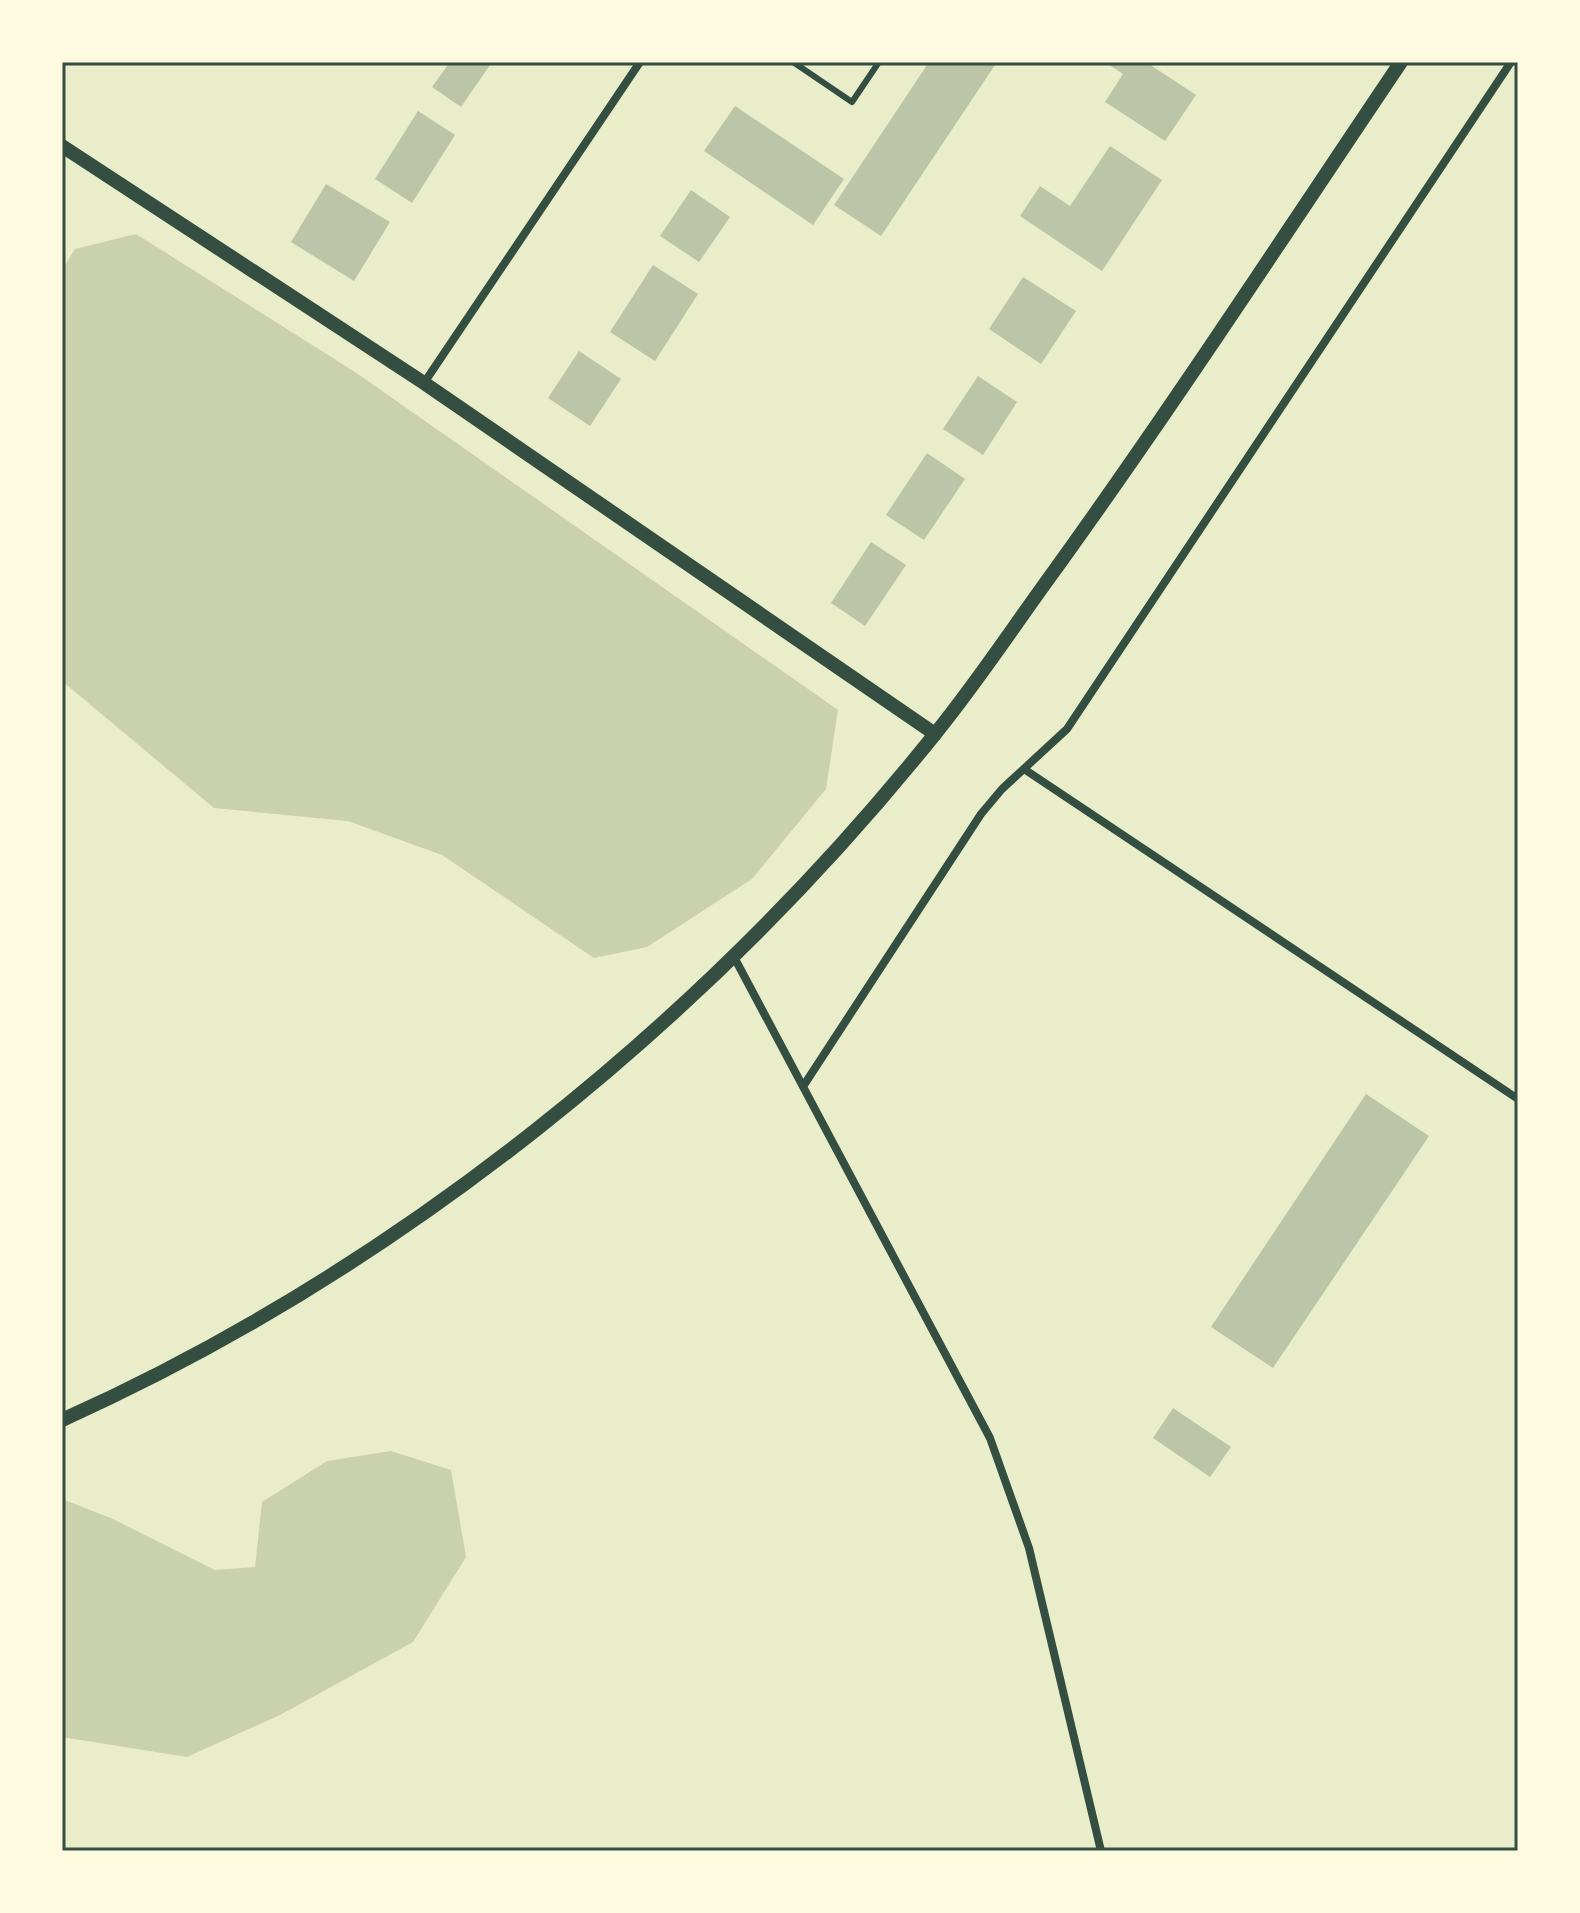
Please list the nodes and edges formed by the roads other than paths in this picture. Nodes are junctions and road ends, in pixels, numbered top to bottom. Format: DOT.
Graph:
graph roads {
  1 [pos="640,62"];
  2 [pos="793,62"];
  3 [pos="879,62"];
  4 [pos="1401,62"];
  5 [pos="1511,62"];
  6 [pos="62,146"];
  7 [pos="424,383"];
  8 [pos="935,734"];
  9 [pos="1024,769"];
  10 [pos="734,957"];
  11 [pos="804,1085"];
  12 [pos="1518,1099"];
  13 [pos="62,1420"];
  14 [pos="1101,1851"];
  1 -- 7 [label="street"];
  2 -- 3 [label="lane"];
  4 -- 8 [label="street"];
  5 -- 9 [label="street"];
  6 -- 7 [label="street"];
  7 -- 8 [label="street"];
  8 -- 10 [label="street"];
  9 -- 11 [label="street"];
  9 -- 12 [label="street"];
  10 -- 11 [label="street"];
  10 -- 13 [label="street"];
  11 -- 14 [label="street"];
}
